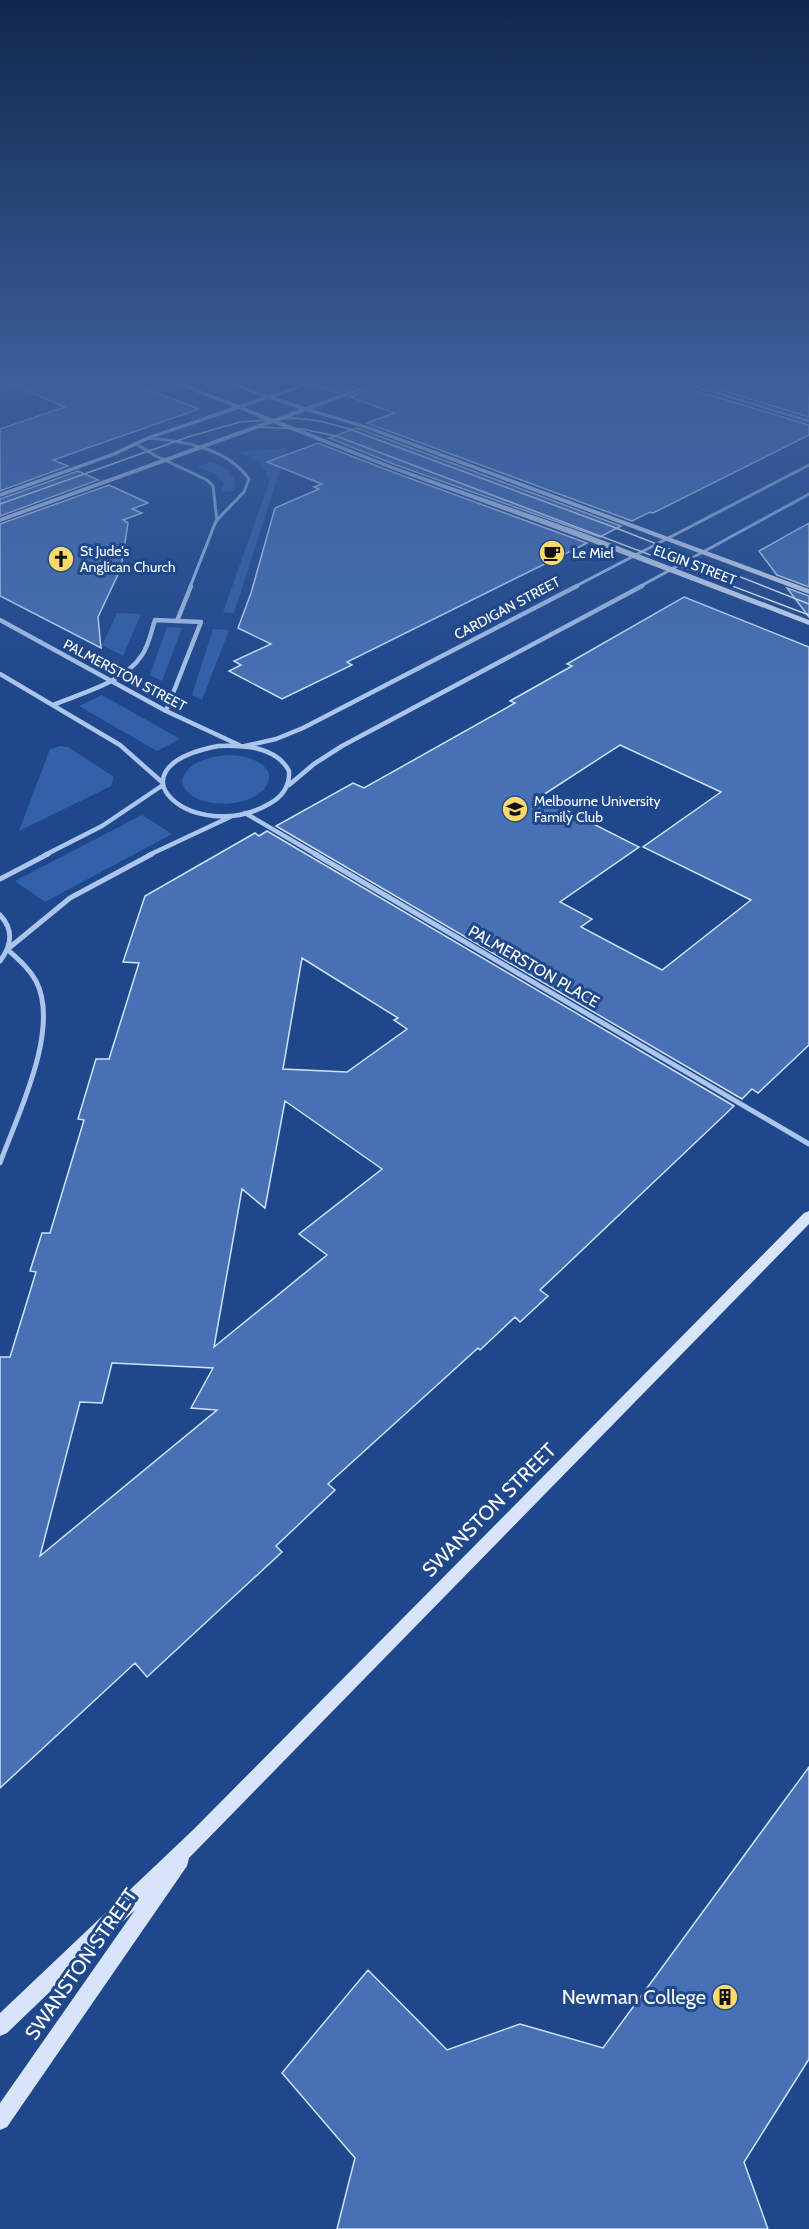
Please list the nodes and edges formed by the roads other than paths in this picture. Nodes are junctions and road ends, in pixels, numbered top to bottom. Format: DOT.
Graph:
graph roads {
  1 [pos="33,483"];
  2 [pos="102,483"];
  3 [pos="210,483"];
  4 [pos="247,483"];
  5 [pos="440,483"];
  6 [pos="518,483"];
  7 [pos="775,483"];
  8 [pos="809,494"];
  9 [pos="0,495"];
  10 [pos="0,520"];
  11 [pos="216,521"];
  12 [pos="669,539"];
  13 [pos="703,552"];
  14 [pos="634,556"];
  15 [pos="671,570"];
  16 [pos="809,592"];
  17 [pos="0,620"];
  18 [pos="177,621"];
  19 [pos="809,623"];
  20 [pos="0,674"];
  21 [pos="109,680"];
  22 [pos="53,705"];
  23 [pos="166,711"];
  24 [pos="243,746"];
  25 [pos="163,784"];
  26 [pos="289,784"];
  27 [pos="246,813"];
  28 [pos="236,815"];
  29 [pos="0,879"];
  30 [pos="0,915"];
  31 [pos="8,949"];
  32 [pos="0,961"];
  33 [pos="809,1144"];
  34 [pos="0,1163"];
  35 [pos="809,1216"];
  36 [pos="200,1835"];
  37 [pos="0,2026"];
  38 [pos="0,2120"];
  1 -- 9 [label="main road"];
  2 -- 10 [label="main road"];
  3 -- 11 [label="street"];
  4 -- 11 [label="street"];
  5 -- 14 [label="main road, ELGIN STREET"];
  6 -- 12 [label="main road, ELGIN STREET"];
  7 -- 12 [label="street, CARDIGAN STREET"];
  8 -- 13 [label="street"];
  11 -- 18 [label="street"];
  12 -- 13 [label="main road, ELGIN STREET"];
  12 -- 14 [label="street, CARDIGAN STREET"];
  13 -- 15 [label="street"];
  13 -- 16 [label="main road, ELGIN STREET"];
  14 -- 15 [label="main road, ELGIN STREET"];
  14 -- 24 [label="street, CARDIGAN STREET"];
  15 -- 19 [label="main road, ELGIN STREET"];
  15 -- 26 [label="street"];
  17 -- 21 [label="street, PALMERSTON STREET"];
  18 -- 21 [label="street"];
  18 -- 23 [label="street"];
  20 -- 22 [label="street"];
  21 -- 22 [label="street"];
  21 -- 23 [label="street, PALMERSTON STREET"];
  22 -- 25 [label="street"];
  23 -- 24 [label="street, PALMERSTON STREET"];
  24 -- 25 [label="street"];
  24 -- 26 [label="street"];
  25 -- 28 [label="street"];
  25 -- 29 [label="street"];
  26 -- 27 [label="street"];
  27 -- 28 [label="street"];
  27 -- 33 [label="street, PALMERSTON PLACE"];
  28 -- 31 [label="street"];
  30 -- 31 [label="street"];
  31 -- 32 [label="street"];
  31 -- 34 [label="street"];
  35 -- 36 [label="main road, SWANSTON STREET"];
  36 -- 37 [label="main road, SWANSTON STREET"];
  36 -- 38 [label="main road, SWANSTON STREET"];
}
